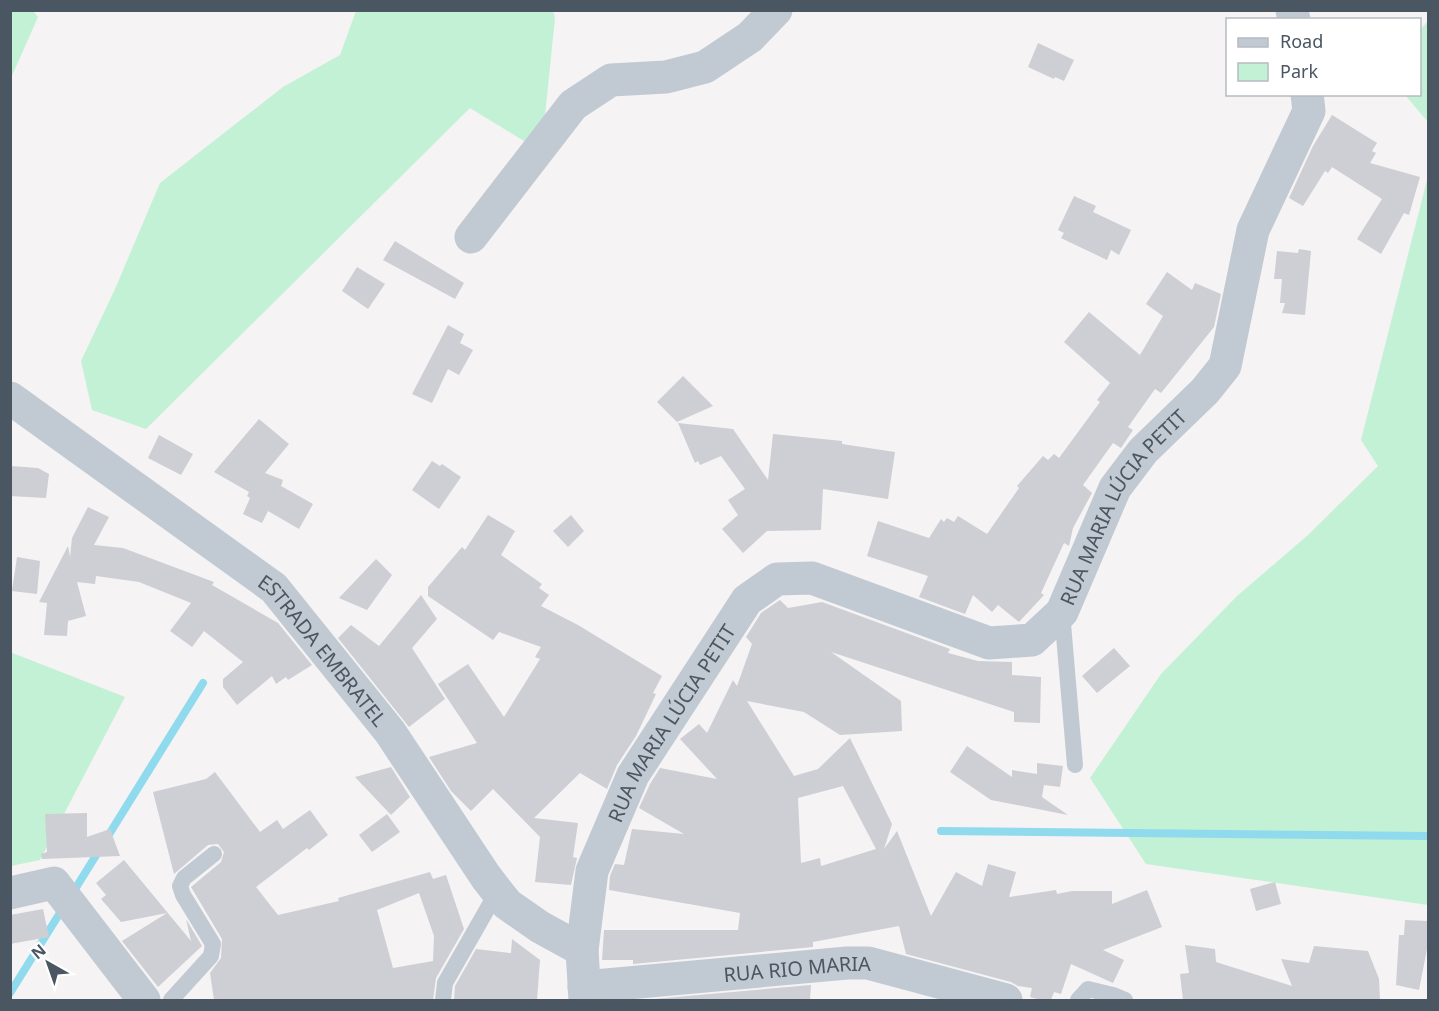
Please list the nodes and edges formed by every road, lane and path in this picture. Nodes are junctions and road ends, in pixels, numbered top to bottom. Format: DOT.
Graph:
graph roads {
  1 [pos="776,10"];
  2 [pos="1306,96"];
  3 [pos="471,237"];
  4 [pos="10,398"];
  5 [pos="1062,612"];
  6 [pos="1075,765"];
  7 [pos="214,854"];
  8 [pos="497,892"];
  9 [pos="10,893"];
  10 [pos="582,950"];
  11 [pos="585,994"];
  12 [pos="144,1000"];
  13 [pos="171,1000"];
  14 [pos="443,1000"];
  15 [pos="1006,1000"];
  16 [pos="1078,1000"];
  17 [pos="1125,1000"];
  1 -- 3 [label="street"];
  2 -- 5 [label="street, RUA MARIA LÚCIA PETIT"];
  4 -- 8 [label="street, ESTRADA EMBRATEL"];
  5 -- 6 [label="lane"];
  5 -- 10 [label="street, RUA MARIA LÚCIA PETIT"];
  7 -- 13 [label="lane"];
  8 -- 10 [label="street, ESTRADA EMBRATEL"];
  8 -- 14 [label="lane"];
  9 -- 12 [label="street"];
  10 -- 11 [label="street, RUA MARIA LÚCIA PETIT"];
  11 -- 15 [label="street, RUA RIO MARIA"];
  16 -- 17 [label="lane"];
}
